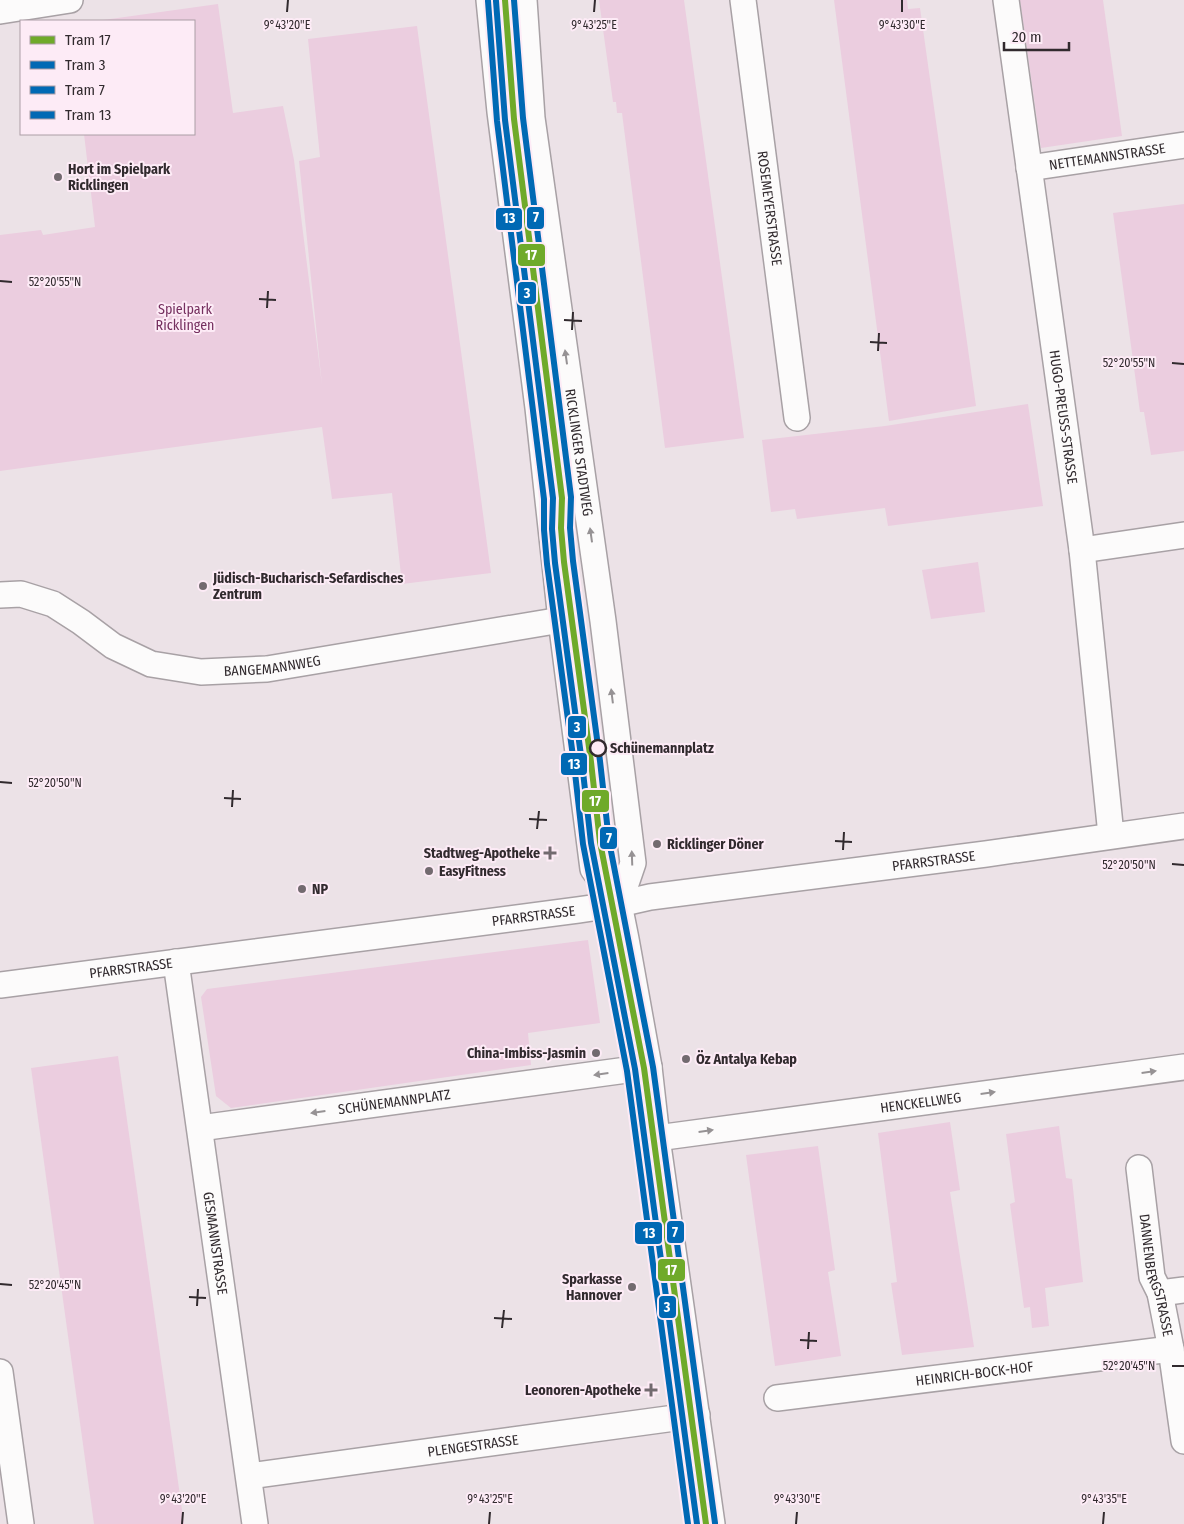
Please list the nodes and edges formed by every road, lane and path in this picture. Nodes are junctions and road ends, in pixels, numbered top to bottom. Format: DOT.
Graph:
graph roads {
  1 [pos="70,0"];
  2 [pos="489,0"];
  3 [pos="524,0"];
  4 [pos="743,0"];
  5 [pos="1006,0"];
  6 [pos="0,10"];
  7 [pos="1184,145"];
  8 [pos="1029,168"];
  9 [pos="797,418"];
  10 [pos="1184,535"];
  11 [pos="1082,550"];
  12 [pos="0,594"];
  13 [pos="561,620"];
  14 [pos="1184,826"];
  15 [pos="1111,835"];
  16 [pos="619,904"];
  17 [pos="176,962"];
  18 [pos="0,986"];
  19 [pos="649,1067"];
  20 [pos="1184,1067"];
  21 [pos="200,1128"];
  22 [pos="657,1138"];
  23 [pos="1139,1168"];
  24 [pos="1172,1292"];
  25 [pos="1171,1349"];
  26 [pos="0,1372"];
  27 [pos="777,1398"];
  28 [pos="697,1414"];
  29 [pos="1184,1441"];
  30 [pos="249,1476"];
  31 [pos="21,1524"];
  32 [pos="255,1524"];
  33 [pos="712,1524"];
  1 -- 6 [label="street"];
  2 -- 13 [label="street, RICKLINGER STADTWEG"];
  16 -- 3 [label="street, RICKLINGER STADTWEG, one-way"];
  4 -- 9 [label="street, ROSEMEYERSTRASSE"];
  5 -- 8 [label="street, HUGO-PREUSS-STRASSE"];
  7 -- 8 [label="street, NETTEMANNSTRASSE"];
  8 -- 11 [label="street, HUGO-PREUSS-STRASSE"];
  10 -- 11 [label="street"];
  11 -- 15 [label="street, HUGO-PREUSS-STRASSE"];
  12 -- 13 [label="street, BANGEMANNWEG"];
  13 -- 16 [label="street, RICKLINGER STADTWEG"];
  14 -- 15 [label="street, PFARRSTRASSE"];
  15 -- 16 [label="street, PFARRSTRASSE"];
  16 -- 17 [label="street, PFARRSTRASSE"];
  16 -- 19 [label="street, RICKLINGER STADTWEG"];
  17 -- 18 [label="street, PFARRSTRASSE"];
  17 -- 21 [label="street, GESMANNSTRASSE"];
  19 -- 21 [label="street, SCHÜNEMANNPLATZ, one-way"];
  19 -- 22 [label="street, RICKLINGER STADTWEG"];
  22 -- 20 [label="street, HENCKELLWEG, one-way"];
  21 -- 30 [label="street, GESMANNSTRASSE"];
  22 -- 28 [label="street, RICKLINGER STADTWEG"];
  23 -- 24 [label="street, DANNENBERGSTRASSE"];
  24 -- 25 [label="street, DANNENBERGSTRASSE"];
  25 -- 27 [label="street, HEINRICH-BOCK-HOF"];
  25 -- 29 [label="street, DANNENBERGSTRASSE"];
  26 -- 31 [label="street"];
  28 -- 30 [label="street, PLENGESTRASSE"];
  28 -- 33 [label="street, RICKLINGER STADTWEG"];
  30 -- 32 [label="street, GESMANNSTRASSE"];
}
